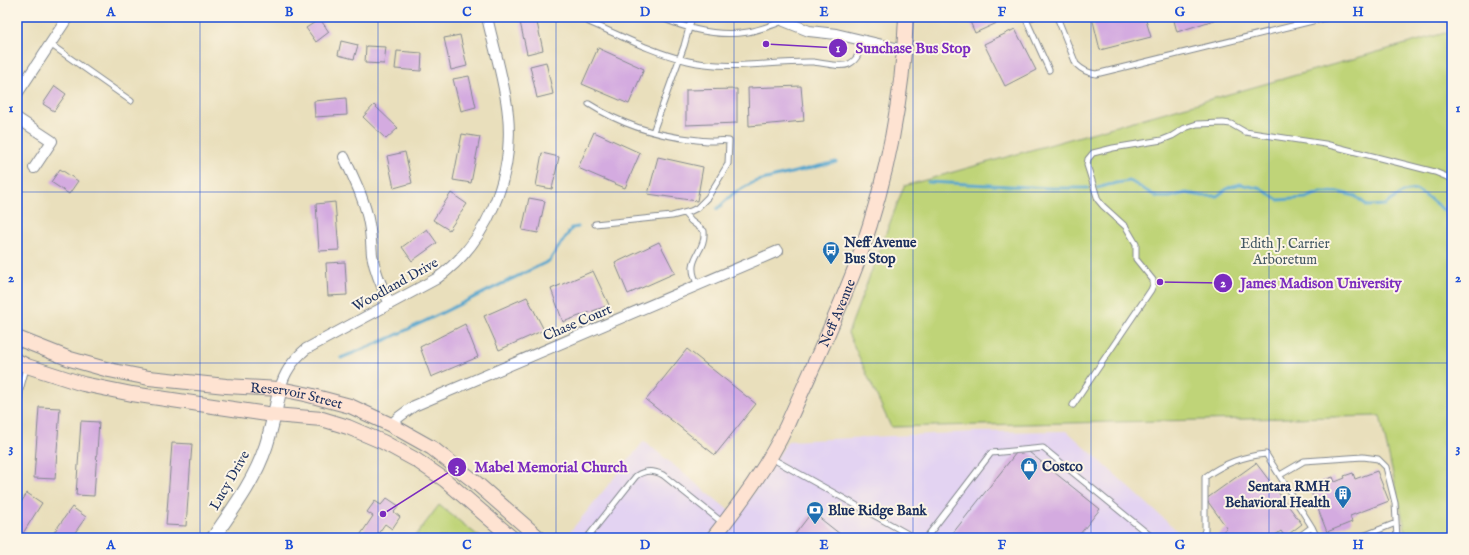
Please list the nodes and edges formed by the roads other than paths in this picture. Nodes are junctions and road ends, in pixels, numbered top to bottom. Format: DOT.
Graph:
graph roads {
  1 [pos="68,17"];
  2 [pos="487,17"];
  3 [pos="660,17"];
  4 [pos="692,17"];
  5 [pos="906,17"];
  6 [pos="1033,17"];
  7 [pos="1057,17"];
  8 [pos="1329,17"];
  9 [pos="783,18"];
  10 [pos="1026,18"];
  11 [pos="589,22"];
  12 [pos="689,28"];
  13 [pos="861,40"];
  14 [pos="50,44"];
  15 [pos="904,50"];
  16 [pos="679,58"];
  17 [pos="1049,70"];
  18 [pos="17,94"];
  19 [pos="131,101"];
  20 [pos="589,104"];
  21 [pos="17,118"];
  22 [pos="653,132"];
  23 [pos="344,157"];
  24 [pos="34,168"];
  25 [pos="1452,179"];
  26 [pos="684,213"];
  27 [pos="594,224"];
  28 [pos="778,251"];
  29 [pos="698,285"];
  30 [pos="390,304"];
  31 [pos="17,338"];
  32 [pos="22,363"];
  33 [pos="280,389"];
  34 [pos="1073,405"];
  35 [pos="274,414"];
  36 [pos="17,424"];
  37 [pos="391,425"];
  38 [pos="770,458"];
  39 [pos="1280,475"];
  40 [pos="1396,523"];
  41 [pos="724,524"];
  42 [pos="1312,527"];
  43 [pos="507,537"];
  44 [pos="213,538"];
  45 [pos="539,538"];
  46 [pos="587,538"];
  47 [pos="713,538"];
  48 [pos="916,538"];
  49 [pos="926,538"];
  50 [pos="1154,538"];
  51 [pos="1202,538"];
  52 [pos="1297,538"];
  53 [pos="1317,538"];
  54 [pos="1358,538"];
  55 [pos="1397,538"];
  1 -- 14 [label="street"];
  2 -- 30 [label="street, Woodland Drive"];
  3 -- 12 [label="lane"];
  4 -- 12 [label="lane"];
  5 -- 15 [label="main road, Neff Avenue"];
  6 -- 10 [label="lane"];
  7 -- 8 [label="lane"];
  9 -- 12 [label="lane"];
  9 -- 13 [label="street"];
  10 -- 17 [label="lane"];
  11 -- 16 [label="lane"];
  12 -- 16 [label="lane"];
  13 -- 15 [label="street"];
  13 -- 16 [label="lane"];
  14 -- 18 [label="street"];
  14 -- 19 [label="lane"];
  15 -- 38 [label="main road, Neff Avenue"];
  16 -- 22 [label="lane"];
  20 -- 22 [label="lane"];
  21 -- 24 [label="street"];
  22 -- 26 [label="lane"];
  23 -- 30 [label="street"];
  25 -- 34 [label="lane"];
  26 -- 27 [label="lane"];
  26 -- 29 [label="lane"];
  28 -- 29 [label="street, Chase Court"];
  29 -- 37 [label="street, Chase Court"];
  30 -- 33 [label="street, Woodland Drive"];
  31 -- 33 [label="main road, Reservoir Street"];
  32 -- 35 [label="main road, Reservoir Street"];
  32 -- 36 [label="lane"];
  33 -- 35 [label="street, Lucy Drive"];
  33 -- 37 [label="main road, Reservoir Street"];
  35 -- 43 [label="main road, Reservoir Street"];
  35 -- 44 [label="street, Lucy Drive"];
  37 -- 45 [label="main road, Reservoir Street"];
  38 -- 41 [label="main road, Neff Avenue"];
  38 -- 48 [label="lane"];
  39 -- 40 [label="lane"];
  39 -- 42 [label="lane"];
  39 -- 51 [label="lane"];
  40 -- 54 [label="lane"];
  40 -- 55 [label="lane"];
  41 -- 46 [label="lane"];
  41 -- 47 [label="main road, Neff Avenue"];
  42 -- 52 [label="lane"];
  42 -- 53 [label="lane"];
  49 -- 50 [label="lane"];
}
